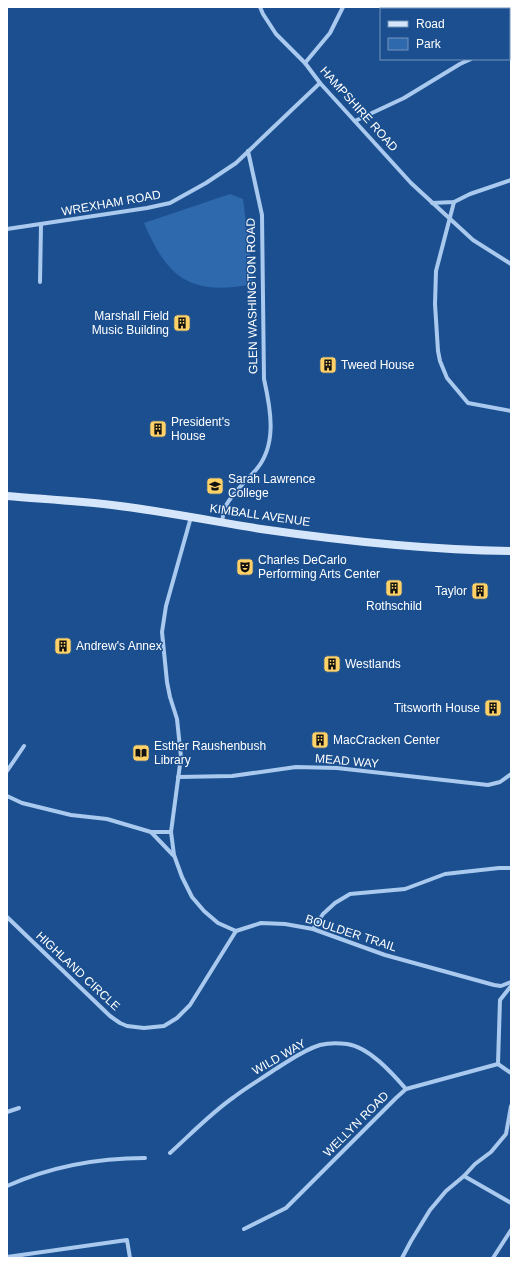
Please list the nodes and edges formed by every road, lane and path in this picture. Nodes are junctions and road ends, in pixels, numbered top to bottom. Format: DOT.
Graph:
graph roads {
  1 [pos="260,7"];
  2 [pos="343,7"];
  3 [pos="469,60"];
  4 [pos="305,63"];
  5 [pos="320,83"];
  6 [pos="355,121"];
  7 [pos="248,151"];
  8 [pos="511,180"];
  9 [pos="454,202"];
  10 [pos="432,203"];
  11 [pos="449,219"];
  12 [pos="41,225"];
  13 [pos="7,229"];
  14 [pos="511,264"];
  15 [pos="40,282"];
  16 [pos="511,411"];
  17 [pos="7,496"];
  18 [pos="191,517"];
  19 [pos="222,522"];
  20 [pos="511,551"];
  21 [pos="24,746"];
  22 [pos="7,771"];
  23 [pos="511,774"];
  24 [pos="178,778"];
  25 [pos="7,796"];
  26 [pos="151,832"];
  27 [pos="171,832"];
  28 [pos="174,855"];
  29 [pos="511,868"];
  30 [pos="7,917"];
  31 [pos="313,929"];
  32 [pos="236,931"];
  33 [pos="511,982"];
  34 [pos="511,986"];
  35 [pos="498,1064"];
  36 [pos="511,1073"];
  37 [pos="406,1089"];
  38 [pos="511,1106"];
  39 [pos="19,1108"];
  40 [pos="7,1112"];
  41 [pos="170,1153"];
  42 [pos="144,1158"];
  43 [pos="464,1176"];
  44 [pos="7,1186"];
  45 [pos="511,1203"];
  46 [pos="244,1229"];
  47 [pos="511,1230"];
  48 [pos="7,1257"];
  49 [pos="130,1258"];
  50 [pos="402,1258"];
  51 [pos="493,1258"];
  1 -- 4 [label="street, HAMPSHIRE ROAD"];
  2 -- 4 [label="street"];
  3 -- 6 [label="street"];
  4 -- 5 [label="street, HAMPSHIRE ROAD"];
  5 -- 6 [label="street, HAMPSHIRE ROAD"];
  5 -- 7 [label="street, WREXHAM ROAD"];
  6 -- 10 [label="street, HAMPSHIRE ROAD"];
  7 -- 12 [label="street, WREXHAM ROAD"];
  7 -- 19 [label="street, GLEN WASHINGTON ROAD"];
  8 -- 9 [label="street"];
  9 -- 10 [label="street"];
  9 -- 11 [label="street"];
  10 -- 11 [label="street, HAMPSHIRE ROAD"];
  11 -- 14 [label="street, HAMPSHIRE ROAD"];
  11 -- 16 [label="street"];
  12 -- 13 [label="street, WREXHAM ROAD"];
  12 -- 15 [label="street"];
  17 -- 18 [label="street, KIMBALL AVENUE"];
  18 -- 19 [label="street, KIMBALL AVENUE"];
  18 -- 24 [label="street"];
  19 -- 20 [label="street, KIMBALL AVENUE"];
  21 -- 22 [label="street"];
  23 -- 24 [label="street, MEAD WAY"];
  24 -- 27 [label="street"];
  25 -- 26 [label="street"];
  26 -- 27 [label="street"];
  26 -- 28 [label="street"];
  27 -- 28 [label="street"];
  28 -- 32 [label="street"];
  29 -- 31 [label="street"];
  30 -- 32 [label="street, HIGHLAND CIRCLE"];
  31 -- 32 [label="street, BOULDER TRAIL"];
  31 -- 33 [label="street, BOULDER TRAIL"];
  34 -- 35 [label="street"];
  35 -- 36 [label="street"];
  35 -- 37 [label="street, WELLYN ROAD"];
  37 -- 41 [label="street, WILD WAY"];
  37 -- 46 [label="street, WELLYN ROAD"];
  38 -- 43 [label="street"];
  39 -- 40 [label="street"];
  42 -- 44 [label="street"];
  43 -- 45 [label="street"];
  43 -- 50 [label="street"];
  47 -- 51 [label="street"];
  48 -- 49 [label="street"];
}
